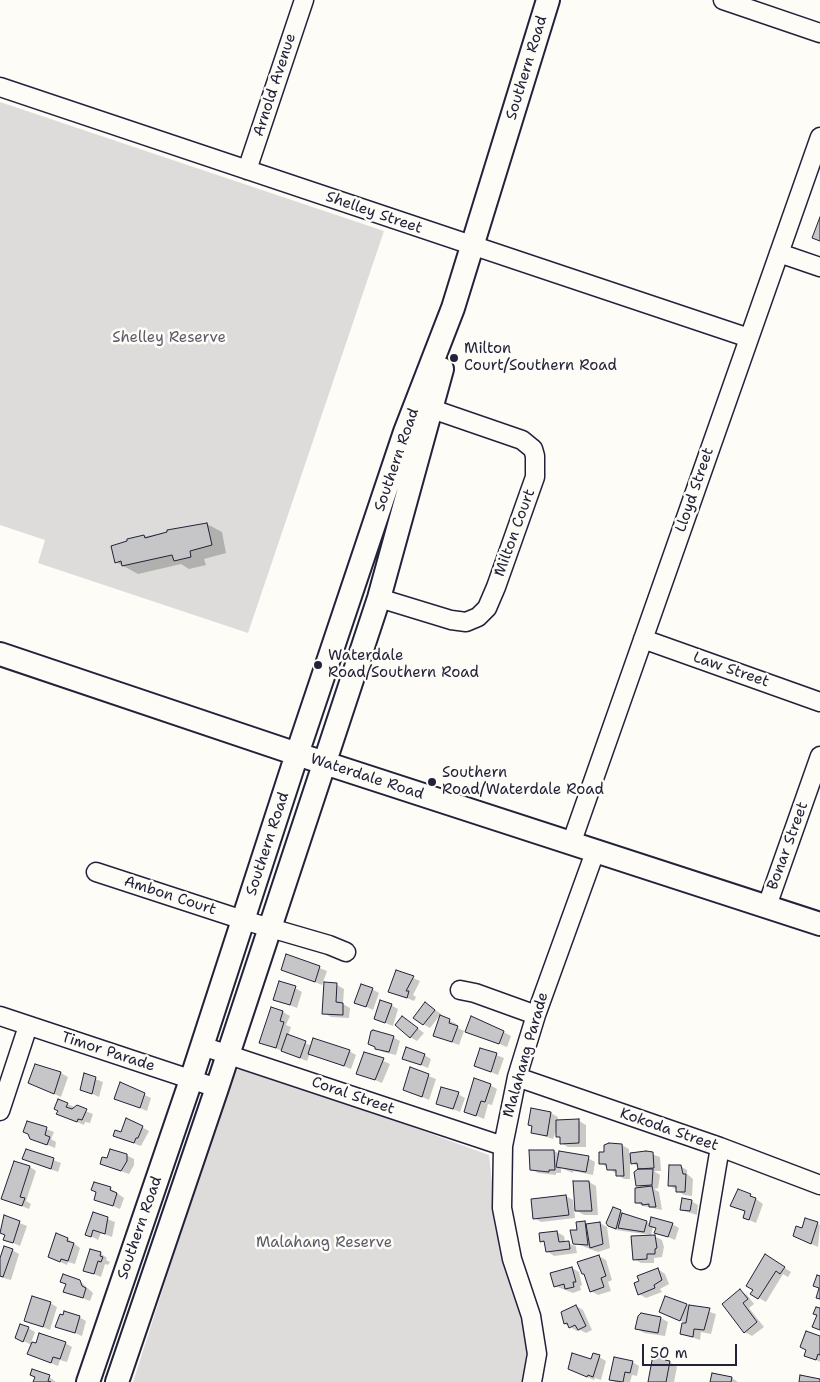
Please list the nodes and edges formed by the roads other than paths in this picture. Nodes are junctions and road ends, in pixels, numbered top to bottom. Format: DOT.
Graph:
graph roads {
  1 [pos="304,0"];
  2 [pos="548,0"];
  3 [pos="723,0"];
  4 [pos="820,32"];
  5 [pos="0,87"];
  6 [pos="820,137"];
  7 [pos="247,170"];
  8 [pos="472,246"];
  9 [pos="779,253"];
  10 [pos="820,267"];
  11 [pos="454,308"];
  12 [pos="749,338"];
  13 [pos="432,410"];
  14 [pos="379,598"];
  15 [pos="643,639"];
  16 [pos="0,654"];
  17 [pos="820,702"];
  18 [pos="297,754"];
  19 [pos="820,756"];
  20 [pos="324,763"];
  21 [pos="570,844"];
  22 [pos="595,852"];
  23 [pos="96,872"];
  24 [pos="767,906"];
  25 [pos="243,920"];
  26 [pos="820,924"];
  27 [pos="270,928"];
  28 [pos="346,952"];
  29 [pos="460,990"];
  30 [pos="536,1015"];
  31 [pos="0,1016"];
  32 [pos="28,1026"];
  33 [pos="202,1046"];
  34 [pos="228,1054"];
  35 [pos="517,1077"];
  36 [pos="191,1080"];
  37 [pos="217,1088"];
  38 [pos="0,1111"];
  39 [pos="503,1146"];
  40 [pos="720,1147"];
  41 [pos="820,1185"];
  42 [pos="701,1260"];
  43 [pos="88,1382"];
  44 [pos="117,1382"];
  45 [pos="532,1382"];
  1 -- 7 [label="street, Arnold Avenue"];
  2 -- 8 [label="main road, Southern Road"];
  3 -- 4 [label="street"];
  5 -- 7 [label="street, Shelley Street"];
  6 -- 9 [label="street, Lloyd Street"];
  7 -- 8 [label="street, Shelley Street"];
  8 -- 11 [label="main road, Southern Road"];
  8 -- 12 [label="street, Shelley Street"];
  9 -- 10 [label="street"];
  9 -- 12 [label="street, Lloyd Street"];
  11 -- 13 [label="main road, Southern Road"];
  11 -- 18 [label="main road, Southern Road"];
  12 -- 15 [label="street, Lloyd Street"];
  13 -- 14 [label="main road, Southern Road"];
  13 -- 14 [label="street, Milton Court"];
  14 -- 20 [label="main road, Southern Road"];
  15 -- 17 [label="street, Law Street"];
  15 -- 21 [label="street, Lloyd Street"];
  16 -- 18 [label="main road, Waterdale Road"];
  18 -- 20 [label="main road, Waterdale Road"];
  18 -- 25 [label="main road, Southern Road"];
  19 -- 24 [label="street, Bonar Street"];
  20 -- 21 [label="main road, Waterdale Road"];
  20 -- 27 [label="main road, Southern Road"];
  21 -- 22 [label="main road, Waterdale Road"];
  22 -- 24 [label="main road, Waterdale Road"];
  22 -- 30 [label="street, Malahang Parade"];
  23 -- 25 [label="street, Ambon Court"];
  24 -- 26 [label="main road, Waterdale Road"];
  25 -- 27 [label="street, Ambon Court"];
  25 -- 33 [label="main road, Southern Road"];
  27 -- 28 [label="street, Ambon Court"];
  27 -- 34 [label="main road, Southern Road"];
  29 -- 30 [label="street"];
  30 -- 35 [label="street, Malahang Parade"];
  31 -- 32 [label="street, Timor Parade"];
  32 -- 36 [label="street, Timor Parade"];
  32 -- 38 [label="street"];
  33 -- 34 [label="street, Coral Street"];
  33 -- 36 [label="main road, Southern Road"];
  34 -- 37 [label="main road, Southern Road"];
  34 -- 39 [label="street, Coral Street"];
  35 -- 39 [label="street, Malahang Parade"];
  35 -- 40 [label="street, Kokoda Street"];
  36 -- 37 [label="street, Timor Parade"];
  36 -- 43 [label="main road, Southern Road"];
  37 -- 44 [label="main road, Southern Road"];
  39 -- 45 [label="street, Malahang Parade"];
  40 -- 41 [label="street, Kokoda Street"];
  40 -- 42 [label="street"];
}
